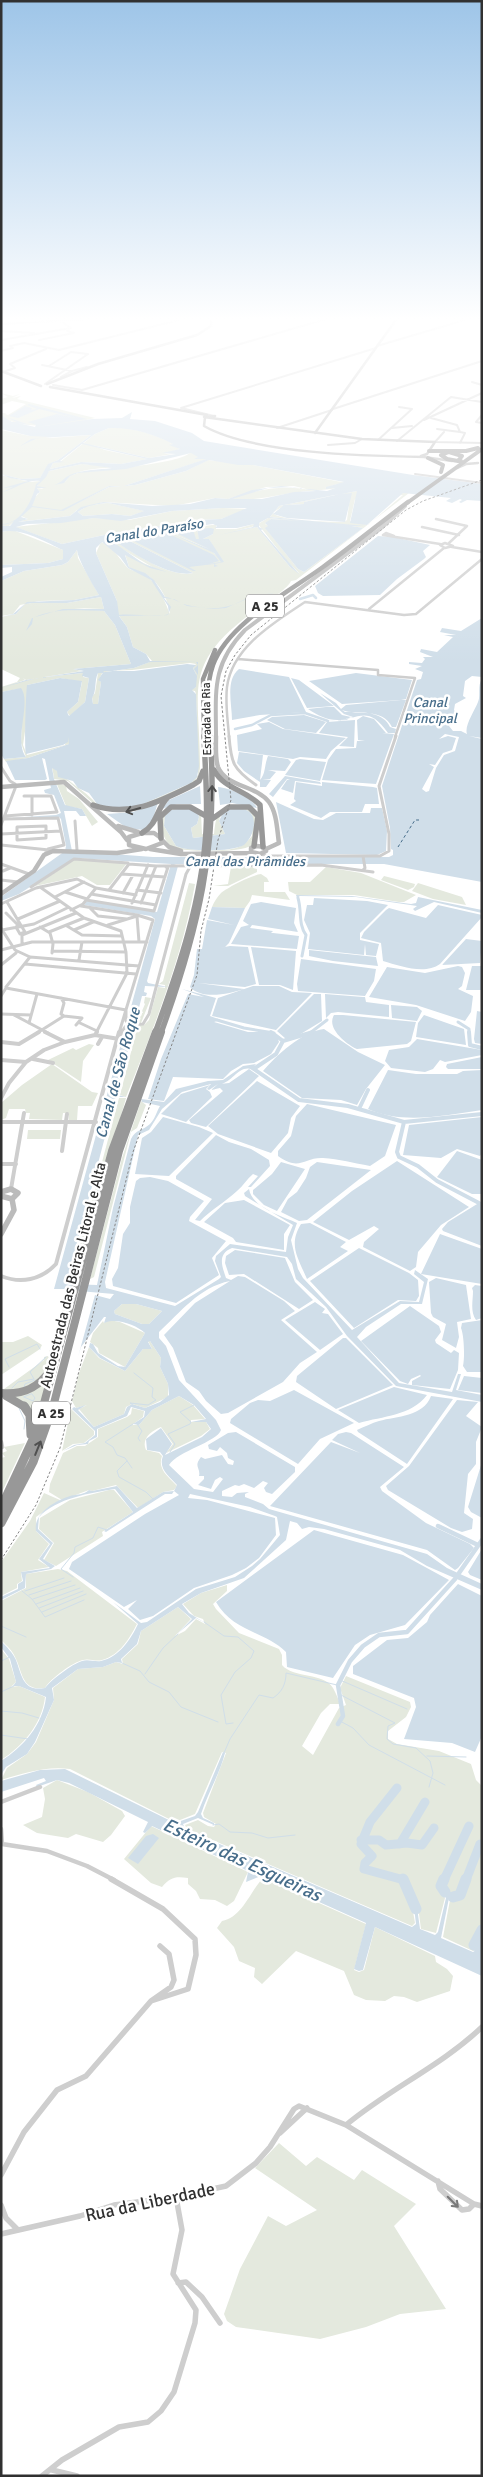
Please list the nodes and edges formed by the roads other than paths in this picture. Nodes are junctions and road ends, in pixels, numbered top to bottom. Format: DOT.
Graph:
graph roads {
  1 [pos="444,432"];
  2 [pos="215,433"];
  3 [pos="321,433"];
  4 [pos="387,433"];
  5 [pos="407,433"];
  6 [pos="462,433"];
  7 [pos="362,439"];
  8 [pos="378,440"];
  9 [pos="397,441"];
  10 [pos="435,442"];
  11 [pos="460,443"];
  12 [pos="328,445"];
  13 [pos="481,446"];
  14 [pos="429,454"];
  15 [pos="482,455"];
  16 [pos="460,461"];
  17 [pos="481,463"];
  18 [pos="414,474"];
  19 [pos="440,475"];
  20 [pos="481,481"];
  21 [pos="415,495"];
  22 [pos="436,519"];
  23 [pos="422,527"];
  24 [pos="460,535"];
  25 [pos="394,536"];
  26 [pos="440,544"];
  27 [pos="449,544"];
  28 [pos="452,547"];
  29 [pos="444,548"];
  30 [pos="482,552"];
  31 [pos="482,559"];
  32 [pos="369,610"];
  33 [pos="238,659"];
  34 [pos="205,764"];
  35 [pos="212,766"];
  36 [pos="1,767"];
  37 [pos="13,786"];
  38 [pos="254,788"];
  39 [pos="172,794"];
  40 [pos="24,796"];
  41 [pos="32,796"];
  42 [pos="32,802"];
  43 [pos="90,804"];
  44 [pos="32,808"];
  45 [pos="206,816"];
  46 [pos="32,817"];
  47 [pos="5,818"];
  48 [pos="212,819"];
  49 [pos="75,821"];
  50 [pos="1,825"];
  51 [pos="32,826"];
  52 [pos="209,830"];
  53 [pos="61,831"];
  54 [pos="46,832"];
  55 [pos="17,833"];
  56 [pos="141,833"];
  57 [pos="1,834"];
  58 [pos="32,839"];
  59 [pos="162,839"];
  60 [pos="127,841"];
  61 [pos="1,845"];
  62 [pos="252,847"];
  63 [pos="31,848"];
  64 [pos="142,849"];
  65 [pos="150,849"];
  66 [pos="74,850"];
  67 [pos="263,850"];
  68 [pos="107,852"];
  69 [pos="254,853"];
  70 [pos="49,854"];
  71 [pos="363,857"];
  72 [pos="128,863"];
  73 [pos="1,864"];
  74 [pos="148,865"];
  75 [pos="158,865"];
  76 [pos="191,865"];
  77 [pos="364,865"];
  78 [pos="10,868"];
  79 [pos="363,870"];
  80 [pos="3,871"];
  81 [pos="373,872"];
  82 [pos="29,874"];
  83 [pos="122,874"];
  84 [pos="133,875"];
  85 [pos="143,876"];
  86 [pos="151,876"];
  87 [pos="165,877"];
  88 [pos="1,880"];
  89 [pos="18,882"];
  90 [pos="84,882"];
  91 [pos="31,887"];
  92 [pos="40,887"];
  93 [pos="96,888"];
  94 [pos="110,890"];
  95 [pos="137,890"];
  96 [pos="145,891"];
  97 [pos="65,892"];
  98 [pos="123,893"];
  99 [pos="160,893"];
  100 [pos="1,894"];
  101 [pos="91,894"];
  102 [pos="136,895"];
  103 [pos="106,896"];
  104 [pos="56,897"];
  105 [pos="86,900"];
  106 [pos="60,901"];
  107 [pos="133,901"];
  108 [pos="7,902"];
  109 [pos="101,903"];
  110 [pos="141,903"];
  111 [pos="1,904"];
  112 [pos="156,905"];
  113 [pos="80,906"];
  114 [pos="90,908"];
  115 [pos="130,908"];
  116 [pos="69,909"];
  117 [pos="6,913"];
  118 [pos="76,913"];
  119 [pos="137,916"];
  120 [pos="84,918"];
  121 [pos="127,918"];
  122 [pos="19,919"];
  123 [pos="14,921"];
  124 [pos="93,922"];
  125 [pos="35,924"];
  126 [pos="19,926"];
  127 [pos="67,926"];
  128 [pos="107,926"];
  129 [pos="41,927"];
  130 [pos="2,929"];
  131 [pos="74,930"];
  132 [pos="49,932"];
  133 [pos="82,935"];
  134 [pos="122,936"];
  135 [pos="22,938"];
  136 [pos="53,942"];
  137 [pos="82,942"];
  138 [pos="123,942"];
  139 [pos="139,942"];
  140 [pos="147,942"];
  141 [pos="24,944"];
  142 [pos="11,947"];
  143 [pos="1,950"];
  144 [pos="52,951"];
  145 [pos="80,952"];
  146 [pos="126,952"];
  147 [pos="16,953"];
  148 [pos="30,957"];
  149 [pos="51,958"];
  150 [pos="79,960"];
  151 [pos="97,962"];
  152 [pos="25,964"];
  153 [pos="127,964"];
  154 [pos="1,965"];
  155 [pos="139,966"];
  156 [pos="94,970"];
  157 [pos="127,973"];
  158 [pos="136,974"];
  159 [pos="157,985"];
  160 [pos="4,987"];
  161 [pos="37,994"];
  162 [pos="1,996"];
  163 [pos="61,998"];
  164 [pos="110,1007"];
  165 [pos="126,1010"];
  166 [pos="1,1014"];
  167 [pos="14,1015"];
  168 [pos="31,1015"];
  169 [pos="127,1015"];
  170 [pos="64,1016"];
  171 [pos="29,1023"];
  172 [pos="130,1025"];
  173 [pos="44,1030"];
  174 [pos="96,1033"];
  175 [pos="102,1037"];
  176 [pos="120,1037"];
  177 [pos="1,1042"];
  178 [pos="65,1042"];
  179 [pos="98,1044"];
  180 [pos="33,1059"];
  181 [pos="1,1060"];
  182 [pos="26,1062"];
  183 [pos="53,1063"];
  184 [pos="1,1098"];
  185 [pos="24,1113"];
  186 [pos="67,1114"];
  187 [pos="1,1122"];
  188 [pos="23,1122"];
  189 [pos="66,1122"];
  190 [pos="96,1122"];
  191 [pos="62,1152"];
  192 [pos="1,1164"];
  193 [pos="16,1164"];
  194 [pos="11,1189"];
  195 [pos="2,1194"];
  196 [pos="12,1199"];
  197 [pos="1,1234"];
  198 [pos="1,1276"];
  199 [pos="78,1295"];
  200 [pos="57,1359"];
  201 [pos="1,1394"];
  202 [pos="31,1445"];
  203 [pos="1,1508"];
  204 [pos="1,1523"];
  205 [pos="40,1787"];
  206 [pos="1,1802"];
  207 [pos="1,1829"];
  208 [pos="2,1845"];
  209 [pos="195,1939"];
  210 [pos="160,1946"];
  211 [pos="151,2001"];
  212 [pos="482,2027"];
  213 [pos="346,2125"];
  214 [pos="1,2174"];
  215 [pos="438,2181"];
  216 [pos="176,2197"];
  217 [pos="474,2204"];
  218 [pos="482,2206"];
  219 [pos="1,2207"];
  220 [pos="18,2230"];
  221 [pos="1,2234"];
  222 [pos="178,2283"];
  223 [pos="220,2323"];
  224 [pos="52,2470"];
  225 [pos="42,2476"];
  226 [pos="77,2476"];
  1 -- 10 [label="street"];
  2 -- 14 [label="main road"];
  3 -- 7 [label="main road"];
  4 -- 8 [label="street"];
  5 -- 9 [label="street"];
  6 -- 11 [label="street"];
  7 -- 8 [label="main road"];
  7 -- 12 [label="street"];
  8 -- 9 [label="main road"];
  9 -- 10 [label="main road"];
  10 -- 11 [label="street"];
  10 -- 14 [label="main road"];
  11 -- 13 [label="street"];
  13 -- 14 [label="highway"];
  13 -- 16 [label="highway, Autoestrada das Beiras Litoral e Alta / A 25"];
  14 -- 16 [label="main road"];
  14 -- 16 [label="main road"];
  14 -- 19 [label="highway"];
  15 -- 16 [label="highway"];
  16 -- 17 [label="main road"];
  16 -- 17 [label="main road"];
  16 -- 19 [label="highway, Autoestrada das Beiras Litoral e Alta / A 25"];
  18 -- 20 [label="street"];
  19 -- 21 [label="highway, Autoestrada das Beiras Litoral e Alta / A 25"];
  21 -- 34 [label="highway, Autoestrada das Beiras Litoral e Alta / A 25"];
  21 -- 35 [label="highway, Autoestrada das Beiras Litoral e Alta / A 25"];
  21 -- 38 [label="main road, Estrada da Ria"];
  22 -- 24 [label="street"];
  23 -- 24 [label="street"];
  24 -- 27 [label="street"];
  25 -- 26 [label="street"];
  26 -- 27 [label="street"];
  26 -- 29 [label="street"];
  27 -- 28 [label="street"];
  28 -- 29 [label="street"];
  28 -- 30 [label="street"];
  29 -- 32 [label="street"];
  31 -- 32 [label="street"];
  32 -- 33 [label="street"];
  33 -- 38 [label="street"];
  33 -- 71 [label="street"];
  34 -- 39 [label="highway"];
  34 -- 45 [label="highway, Autoestrada das Beiras Litoral e Alta / A 25"];
  48 -- 35 [label="highway, Autoestrada das Beiras Litoral e Alta / A 25, one-way"];
  35 -- 67 [label="highway"];
  36 -- 37 [label="street"];
  37 -- 43 [label="main road"];
  37 -- 47 [label="street"];
  38 -- 67 [label="main road, Estrada da Ria"];
  39 -- 43 [label="highway, one-way"];
  39 -- 56 [label="highway"];
  40 -- 41 [label="street"];
  41 -- 42 [label="street"];
  41 -- 46 [label="street"];
  42 -- 44 [label="street"];
  43 -- 56 [label="main road"];
  43 -- 60 [label="main road"];
  44 -- 46 [label="street"];
  45 -- 52 [label="highway, Autoestrada das Beiras Litoral e Alta / A 25"];
  45 -- 59 [label="highway"];
  46 -- 47 [label="street"];
  46 -- 51 [label="street"];
  46 -- 53 [label="street"];
  47 -- 50 [label="street"];
  48 -- 52 [label="highway, Autoestrada das Beiras Litoral e Alta / A 25"];
  48 -- 62 [label="highway"];
  49 -- 66 [label="street"];
  51 -- 54 [label="street"];
  51 -- 55 [label="street"];
  52 -- 199 [label="highway, Autoestrada das Beiras Litoral e Alta / A 25"];
  53 -- 54 [label="street"];
  53 -- 70 [label="street"];
  54 -- 55 [label="street"];
  54 -- 58 [label="street"];
  55 -- 57 [label="street"];
  55 -- 58 [label="street"];
  56 -- 59 [label="main road"];
  56 -- 60 [label="main road"];
  58 -- 63 [label="street"];
  59 -- 62 [label="main road"];
  59 -- 65 [label="main road"];
  60 -- 64 [label="main road"];
  60 -- 68 [label="main road"];
  61 -- 63 [label="street"];
  62 -- 67 [label="main road"];
  62 -- 69 [label="main road"];
  63 -- 70 [label="street"];
  64 -- 65 [label="main road"];
  64 -- 68 [label="main road"];
  65 -- 69 [label="main road"];
  66 -- 68 [label="main road"];
  66 -- 70 [label="main road"];
  67 -- 69 [label="main road"];
  67 -- 71 [label="street"];
  70 -- 82 [label="main road"];
  71 -- 77 [label="street"];
  72 -- 91 [label="street"];
  73 -- 78 [label="street"];
  74 -- 75 [label="street"];
  74 -- 83 [label="street"];
  74 -- 85 [label="street"];
  75 -- 76 [label="street"];
  75 -- 86 [label="street"];
  75 -- 87 [label="street"];
  76 -- 79 [label="street"];
  76 -- 159 [label="street"];
  77 -- 79 [label="street"];
  78 -- 80 [label="street"];
  78 -- 82 [label="street"];
  79 -- 81 [label="street"];
  82 -- 89 [label="main road"];
  83 -- 84 [label="street"];
  83 -- 94 [label="street"];
  84 -- 85 [label="street"];
  84 -- 98 [label="street"];
  85 -- 86 [label="street"];
  85 -- 95 [label="street"];
  86 -- 87 [label="street"];
  86 -- 96 [label="street"];
  87 -- 99 [label="street"];
  88 -- 89 [label="street"];
  89 -- 100 [label="main road"];
  90 -- 92 [label="street"];
  90 -- 93 [label="street"];
  90 -- 97 [label="street"];
  92 -- 104 [label="street"];
  92 -- 108 [label="street"];
  93 -- 94 [label="street"];
  93 -- 101 [label="street"];
  94 -- 98 [label="street"];
  94 -- 103 [label="street"];
  95 -- 96 [label="street"];
  95 -- 102 [label="street"];
  96 -- 99 [label="street"];
  96 -- 110 [label="street"];
  97 -- 104 [label="street"];
  97 -- 105 [label="street"];
  98 -- 102 [label="street"];
  99 -- 112 [label="street"];
  101 -- 103 [label="street"];
  101 -- 105 [label="street"];
  102 -- 107 [label="street"];
  103 -- 107 [label="street"];
  103 -- 109 [label="street"];
  104 -- 106 [label="street"];
  105 -- 109 [label="street"];
  105 -- 113 [label="street"];
  106 -- 116 [label="street"];
  106 -- 122 [label="street"];
  107 -- 110 [label="street"];
  107 -- 115 [label="street"];
  108 -- 111 [label="street"];
  108 -- 122 [label="street"];
  109 -- 115 [label="street"];
  110 -- 112 [label="street"];
  112 -- 115 [label="street"];
  113 -- 114 [label="street"];
  113 -- 116 [label="street"];
  114 -- 119 [label="street"];
  114 -- 121 [label="street"];
  116 -- 118 [label="street"];
  116 -- 125 [label="street"];
  117 -- 123 [label="street"];
  118 -- 120 [label="street"];
  118 -- 129 [label="street"];
  119 -- 121 [label="street"];
  119 -- 139 [label="street"];
  119 -- 140 [label="street"];
  120 -- 124 [label="street"];
  120 -- 127 [label="street"];
  121 -- 128 [label="street"];
  122 -- 123 [label="street"];
  122 -- 126 [label="street"];
  123 -- 126 [label="street"];
  124 -- 128 [label="street"];
  124 -- 131 [label="street"];
  125 -- 126 [label="street"];
  125 -- 129 [label="street"];
  126 -- 130 [label="street"];
  127 -- 131 [label="street"];
  127 -- 132 [label="street"];
  128 -- 134 [label="street"];
  129 -- 132 [label="street"];
  129 -- 135 [label="street"];
  130 -- 142 [label="street"];
  131 -- 133 [label="street"];
  132 -- 136 [label="street"];
  133 -- 134 [label="street"];
  133 -- 137 [label="street"];
  134 -- 138 [label="street"];
  135 -- 141 [label="street"];
  136 -- 137 [label="street"];
  136 -- 141 [label="street"];
  136 -- 144 [label="street"];
  137 -- 138 [label="street"];
  137 -- 145 [label="street"];
  138 -- 139 [label="street"];
  138 -- 146 [label="street"];
  139 -- 140 [label="street"];
  140 -- 155 [label="street"];
  141 -- 142 [label="street"];
  142 -- 143 [label="street"];
  142 -- 147 [label="street"];
  144 -- 145 [label="street"];
  144 -- 149 [label="street"];
  145 -- 146 [label="street"];
  145 -- 150 [label="street"];
  146 -- 153 [label="street"];
  147 -- 148 [label="street"];
  147 -- 154 [label="street"];
  148 -- 149 [label="street"];
  148 -- 152 [label="street"];
  149 -- 150 [label="street"];
  150 -- 151 [label="street"];
  151 -- 153 [label="street"];
  151 -- 156 [label="street"];
  152 -- 156 [label="street"];
  152 -- 160 [label="street"];
  153 -- 155 [label="street"];
  153 -- 157 [label="street"];
  155 -- 158 [label="street"];
  156 -- 157 [label="street"];
  157 -- 158 [label="street"];
  157 -- 164 [label="street"];
  158 -- 165 [label="street"];
  159 -- 172 [label="street"];
  160 -- 161 [label="street"];
  160 -- 162 [label="street"];
  161 -- 163 [label="street"];
  161 -- 168 [label="street"];
  163 -- 164 [label="street"];
  163 -- 170 [label="street"];
  164 -- 165 [label="street"];
  164 -- 174 [label="street"];
  165 -- 169 [label="street"];
  165 -- 176 [label="street"];
  166 -- 167 [label="street"];
  167 -- 168 [label="street"];
  167 -- 171 [label="street"];
  168 -- 171 [label="street"];
  169 -- 172 [label="street"];
  170 -- 173 [label="street"];
  170 -- 174 [label="street"];
  171 -- 173 [label="street"];
  172 -- 176 [label="street"];
  173 -- 177 [label="street"];
  173 -- 178 [label="street"];
  174 -- 175 [label="street"];
  174 -- 178 [label="street"];
  175 -- 176 [label="street"];
  175 -- 179 [label="street"];
  176 -- 190 [label="street"];
  178 -- 180 [label="street"];
  180 -- 182 [label="street"];
  180 -- 183 [label="street"];
  181 -- 182 [label="street"];
  182 -- 184 [label="street"];
  185 -- 188 [label="street"];
  186 -- 189 [label="street"];
  187 -- 188 [label="street"];
  188 -- 189 [label="street"];
  188 -- 193 [label="street"];
  189 -- 190 [label="street"];
  189 -- 191 [label="street"];
  190 -- 198 [label="street"];
  192 -- 193 [label="street"];
  193 -- 194 [label="street"];
  194 -- 195 [label="main road"];
  194 -- 196 [label="main road"];
  195 -- 196 [label="main road"];
  196 -- 197 [label="main road"];
  199 -- 200 [label="highway, Autoestrada das Beiras Litoral e Alta / A 25"];
  204 -- 199 [label="highway, Autoestrada das Beiras Litoral e Alta / A 25, one-way"];
  200 -- 201 [label="highway"];
  200 -- 202 [label="highway, Autoestrada das Beiras Litoral e Alta / A 25"];
  201 -- 202 [label="highway"];
  202 -- 203 [label="highway, Autoestrada das Beiras Litoral e Alta / A 25"];
  205 -- 206 [label="street"];
  207 -- 208 [label="street"];
  208 -- 209 [label="street"];
  209 -- 211 [label="street"];
  210 -- 211 [label="street"];
  211 -- 214 [label="street"];
  212 -- 213 [label="street"];
  213 -- 215 [label="street, Rua da Liberdade"];
  213 -- 216 [label="street, Rua da Liberdade"];
  215 -- 217 [label="street"];
  215 -- 217 [label="street, one-way"];
  216 -- 220 [label="street, Rua da Liberdade"];
  216 -- 222 [label="street"];
  217 -- 218 [label="street"];
  219 -- 220 [label="street"];
  220 -- 221 [label="street, Rua da Liberdade"];
  222 -- 223 [label="street"];
  222 -- 224 [label="street"];
  224 -- 225 [label="street"];
  224 -- 226 [label="street"];
}
